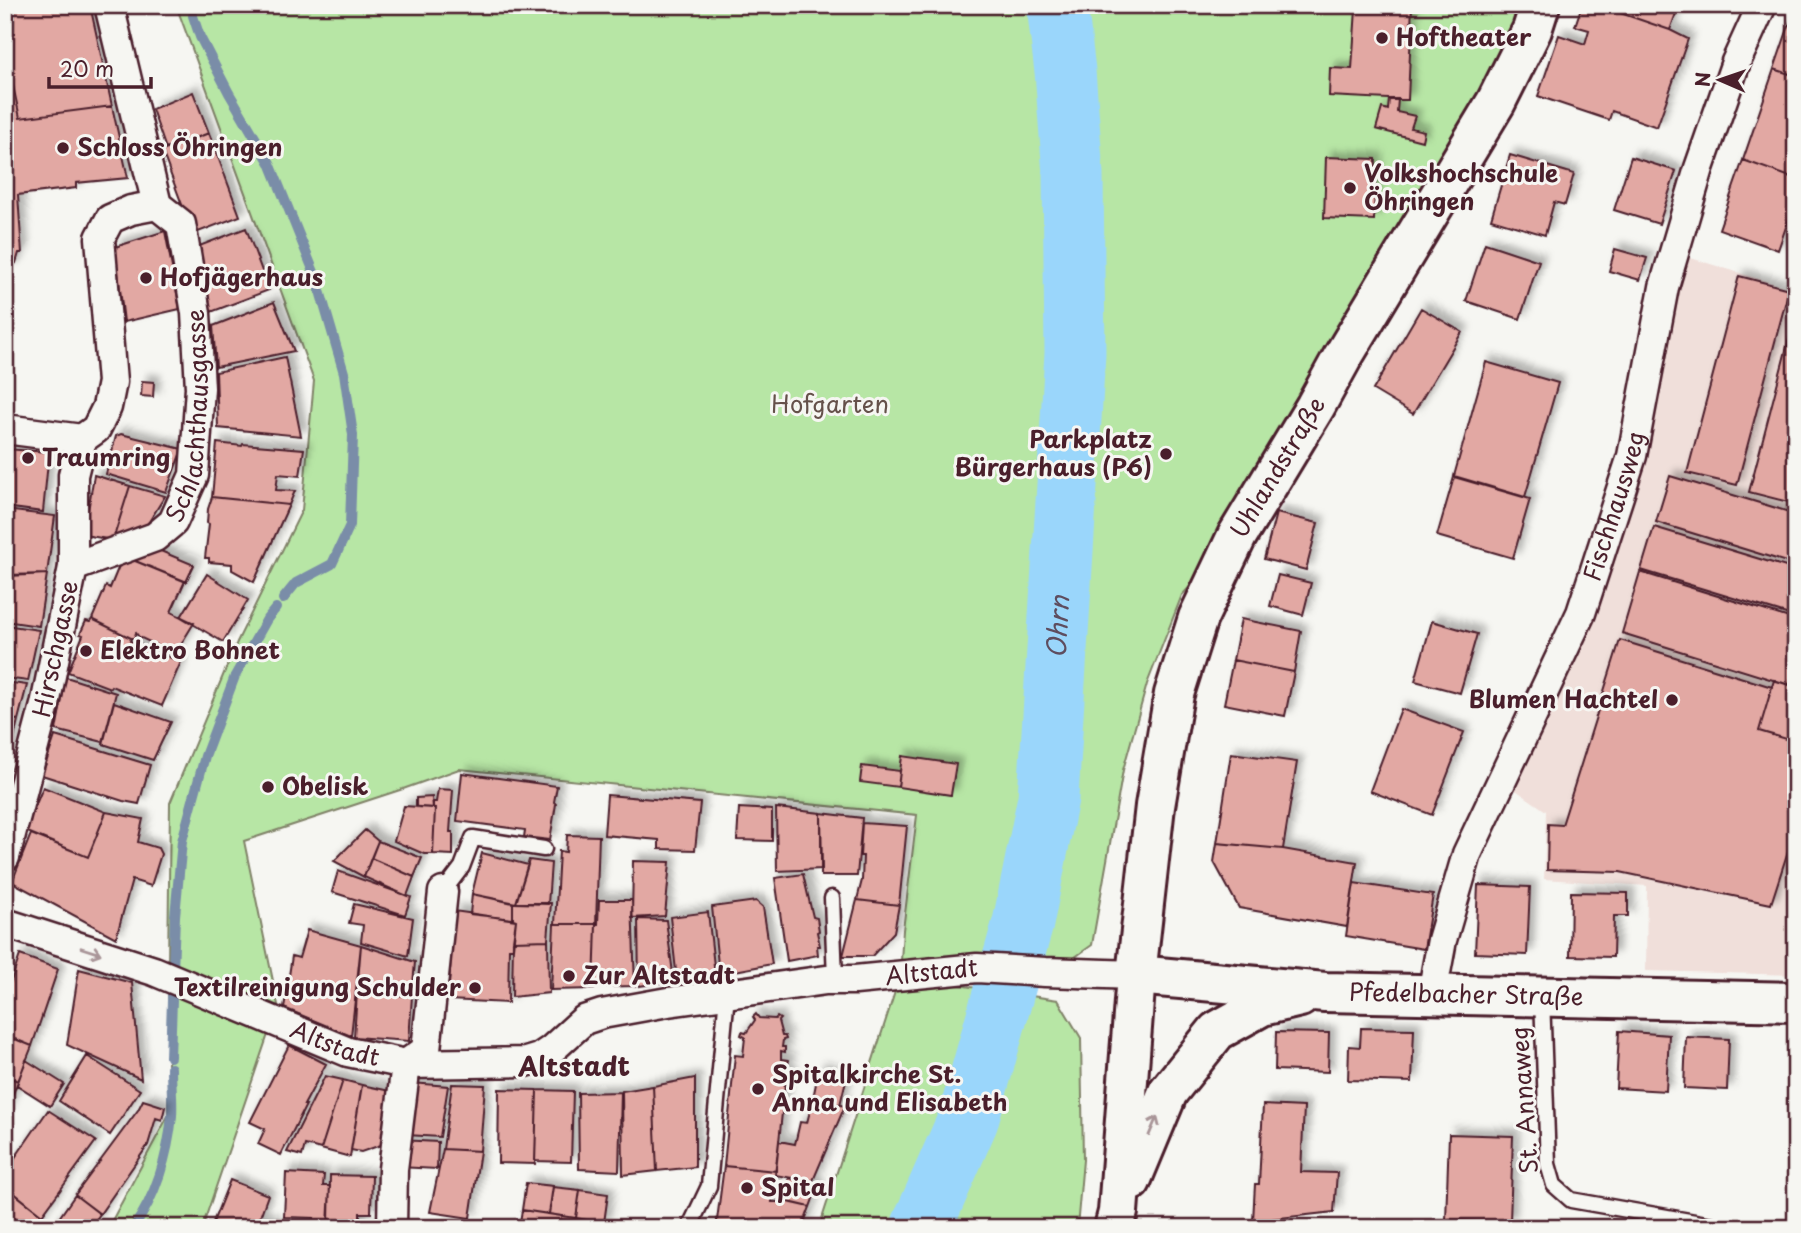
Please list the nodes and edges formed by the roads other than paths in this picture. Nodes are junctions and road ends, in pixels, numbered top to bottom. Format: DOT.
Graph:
graph roads {
  1 [pos="109,5"];
  2 [pos="1539,5"];
  3 [pos="1762,5"];
  4 [pos="157,205"];
  5 [pos="6,430"];
  6 [pos="82,439"];
  7 [pos="74,567"];
  8 [pos="544,849"];
  9 [pos="5,857"];
  10 [pos="443,891"];
  11 [pos="832,898"];
  12 [pos="5,923"];
  13 [pos="1136,975"];
  14 [pos="835,980"];
  15 [pos="1325,992"];
  16 [pos="727,995"];
  17 [pos="1432,995"];
  18 [pos="1542,997"];
  19 [pos="1796,1002"];
  20 [pos="406,1064"];
  21 [pos="1116,1220"];
  22 [pos="392,1228"];
  23 [pos="689,1228"];
  24 [pos="1729,1228"];
  1 -- 4 [label="street"];
  2 -- 13 [label="main road, Uhlandstraße"];
  3 -- 17 [label="street, Fischhausweg"];
  4 -- 6 [label="street, Hirschgasse"];
  4 -- 7 [label="street, Schlachthausgasse"];
  5 -- 6 [label="street"];
  6 -- 7 [label="street, Hirschgasse"];
  7 -- 9 [label="street, Hirschgasse"];
  8 -- 10 [label="lane"];
  10 -- 20 [label="street, Altstadt"];
  11 -- 14 [label="lane"];
  12 -- 20 [label="street, Altstadt, one-way"];
  13 -- 14 [label="street, Altstadt"];
  13 -- 15 [label="main road, Pfedelbacher Straße"];
  13 -- 21 [label="main road, Uhlandstraße"];
  14 -- 16 [label="street, Altstadt"];
  15 -- 17 [label="main road, Pfedelbacher Straße"];
  21 -- 15 [label="main road, one-way"];
  16 -- 20 [label="street, Altstadt"];
  16 -- 23 [label="lane"];
  17 -- 18 [label="main road, Pfedelbacher Straße"];
  18 -- 19 [label="main road, Pfedelbacher Straße"];
  18 -- 24 [label="lane, St. Annaweg"];
  20 -- 22 [label="street"];
}
